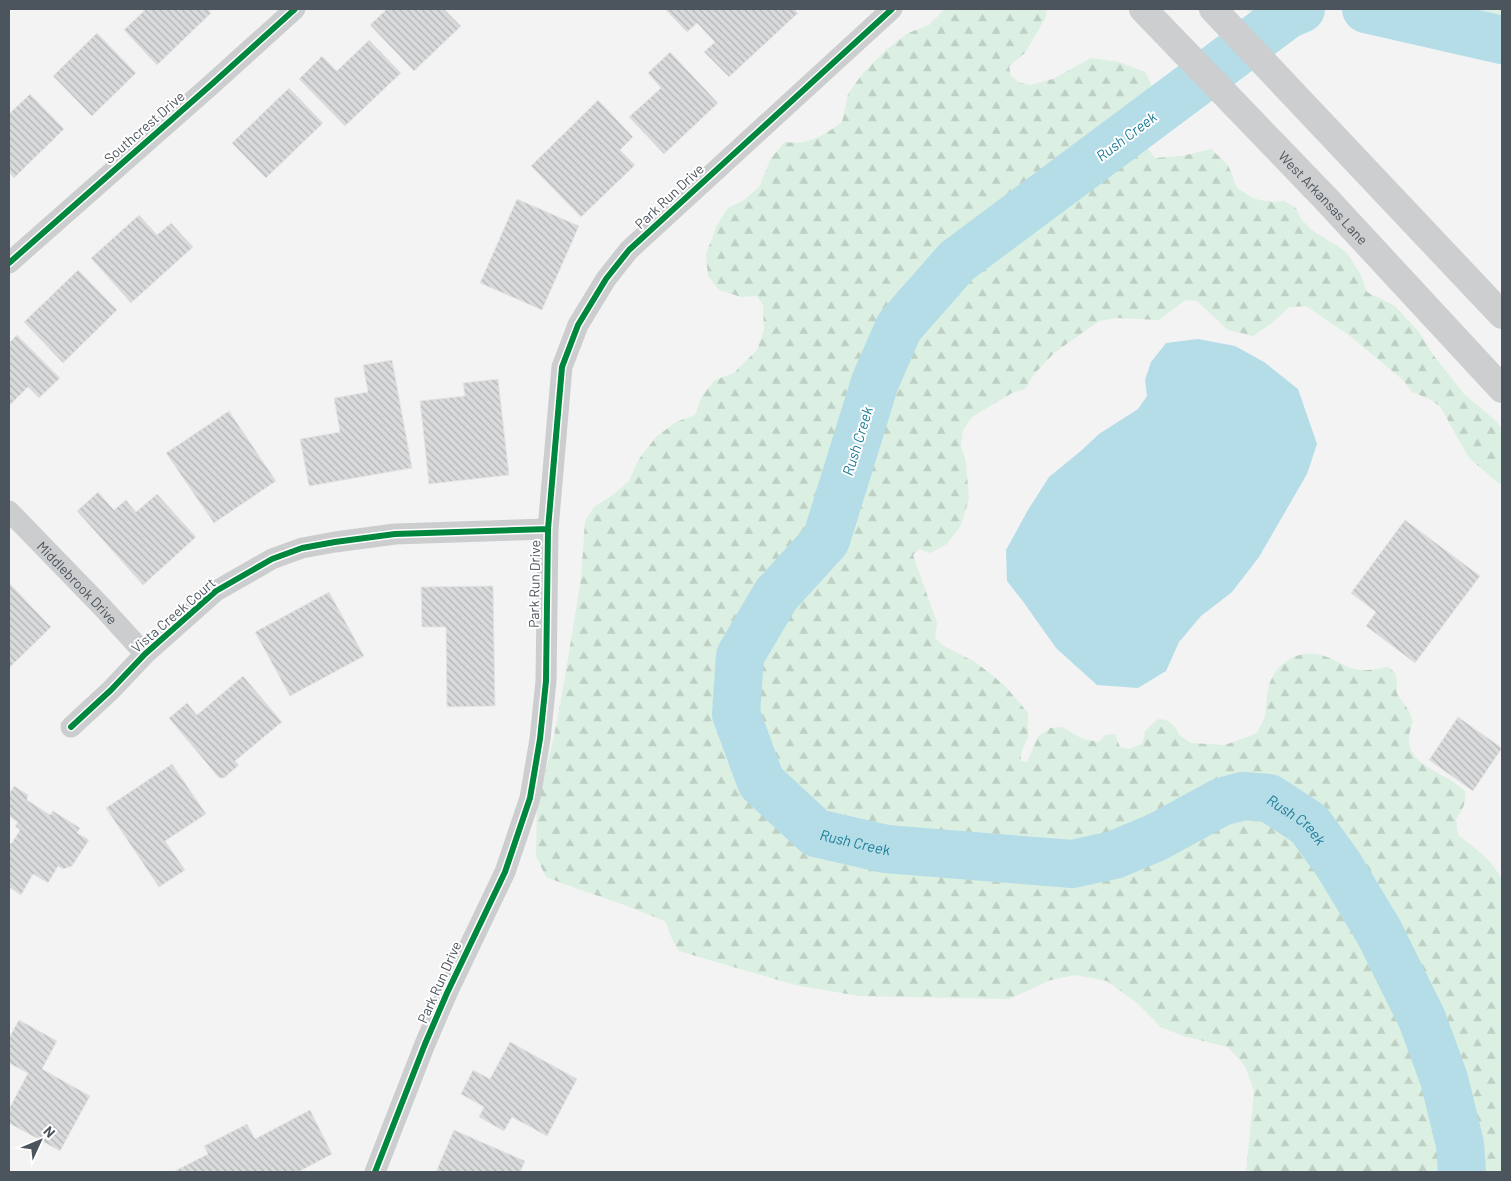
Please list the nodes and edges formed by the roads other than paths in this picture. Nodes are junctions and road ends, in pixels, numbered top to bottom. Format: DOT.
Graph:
graph roads {
  1 [pos="295,9"];
  2 [pos="892,9"];
  3 [pos="1143,9"];
  4 [pos="1213,9"];
  5 [pos="9,263"];
  6 [pos="1502,314"];
  7 [pos="1502,389"];
  8 [pos="9,511"];
  9 [pos="548,529"];
  10 [pos="145,654"];
  11 [pos="71,727"];
  12 [pos="375,1172"];
  1 -- 5 [label="street, Southcrest Drive"];
  2 -- 9 [label="street, Park Run Drive"];
  3 -- 7 [label="main road, West Arkansas Lane"];
  4 -- 6 [label="main road"];
  8 -- 10 [label="street, Middlebrook Drive"];
  9 -- 10 [label="street, Vista Creek Court"];
  9 -- 12 [label="street, Park Run Drive"];
  10 -- 11 [label="street, Vista Creek Court"];
}
